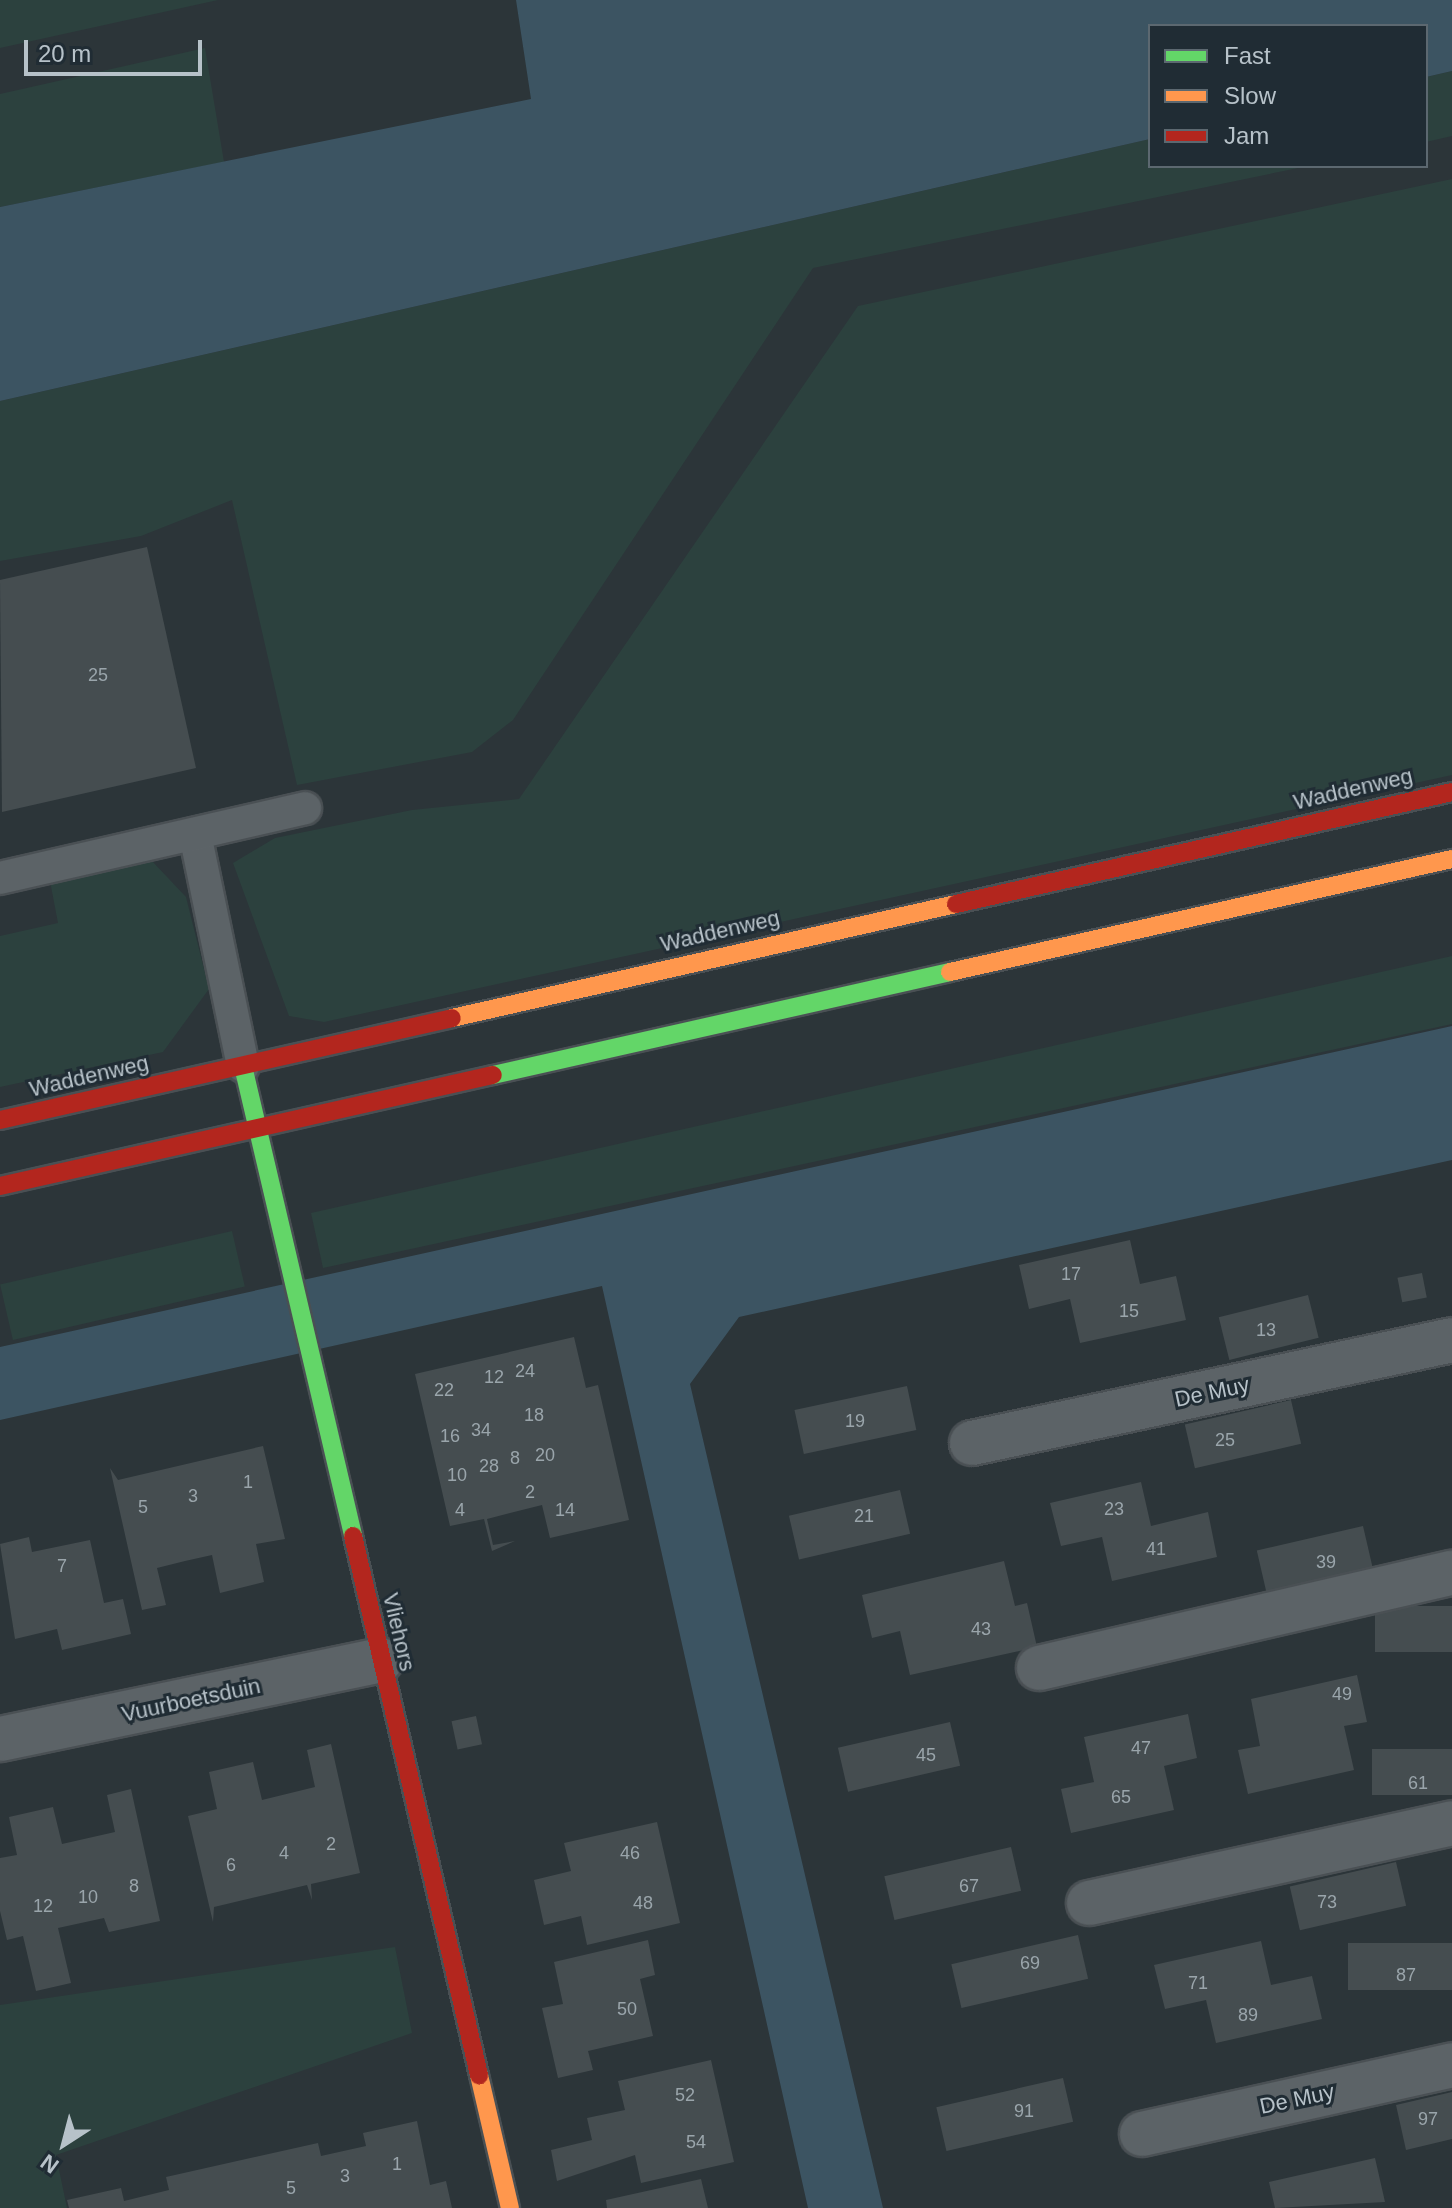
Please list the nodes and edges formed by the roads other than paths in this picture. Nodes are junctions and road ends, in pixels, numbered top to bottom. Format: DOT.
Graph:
graph roads {
  1 [pos="1452,792"];
  2 [pos="305,808"];
  3 [pos="195,834"];
  4 [pos="1452,859"];
  5 [pos="0,878"];
  6 [pos="243,1066"];
  7 [pos="0,1120"];
  8 [pos="258,1128"];
  9 [pos="0,1186"];
  10 [pos="1452,1340"];
  11 [pos="972,1443"];
  12 [pos="1452,1573"];
  13 [pos="381,1660"];
  14 [pos="1039,1668"];
  15 [pos="0,1739"];
  16 [pos="1452,1823"];
  17 [pos="1089,1903"];
  18 [pos="1452,2065"];
  19 [pos="1142,2134"];
  20 [pos="510,2208"];
  1 -- 6 [label="street, Waddenweg"];
  2 -- 3 [label="lane"];
  3 -- 5 [label="lane"];
  3 -- 6 [label="lane"];
  4 -- 8 [label="street"];
  6 -- 7 [label="street, Waddenweg"];
  6 -- 8 [label="street, Vliehors"];
  8 -- 9 [label="street"];
  8 -- 13 [label="street, Vliehors"];
  10 -- 11 [label="street, De Muy"];
  12 -- 14 [label="street"];
  13 -- 15 [label="street, Vuurboetsduin"];
  13 -- 20 [label="street, Vliehors"];
  16 -- 17 [label="street"];
  18 -- 19 [label="street, De Muy"];
}
